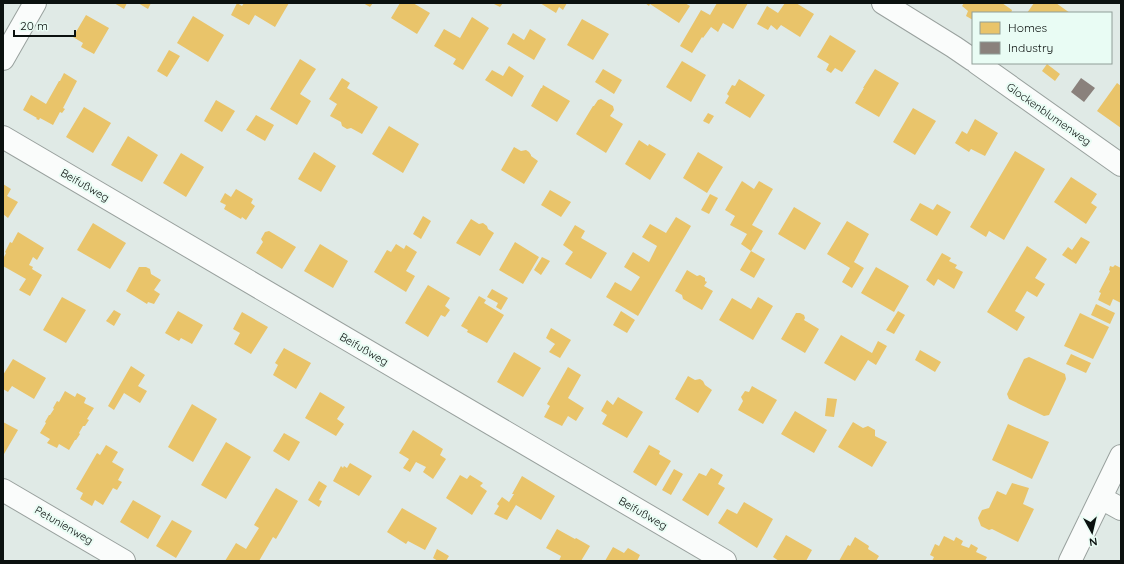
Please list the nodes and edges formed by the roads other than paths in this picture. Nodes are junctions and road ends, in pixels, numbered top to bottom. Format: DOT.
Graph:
graph roads {
  1 [pos="35,3"];
  2 [pos="883,3"];
  3 [pos="3,59"];
  4 [pos="972,59"];
  5 [pos="978,64"];
  6 [pos="3,137"];
  7 [pos="1121,165"];
  8 [pos="1121,456"];
  9 [pos="3,490"];
  10 [pos="1101,498"];
  11 [pos="1121,509"];
  12 [pos="124,561"];
  13 [pos="725,561"];
  14 [pos="1070,561"];
  1 -- 3 [label="street"];
  2 -- 4 [label="street"];
  5 -- 7 [label="street, Glockenblumenweg"];
  6 -- 13 [label="street, Beifußweg"];
  8 -- 10 [label="street"];
  9 -- 12 [label="street, Petunienweg"];
  10 -- 11 [label="street"];
  10 -- 14 [label="street"];
}
